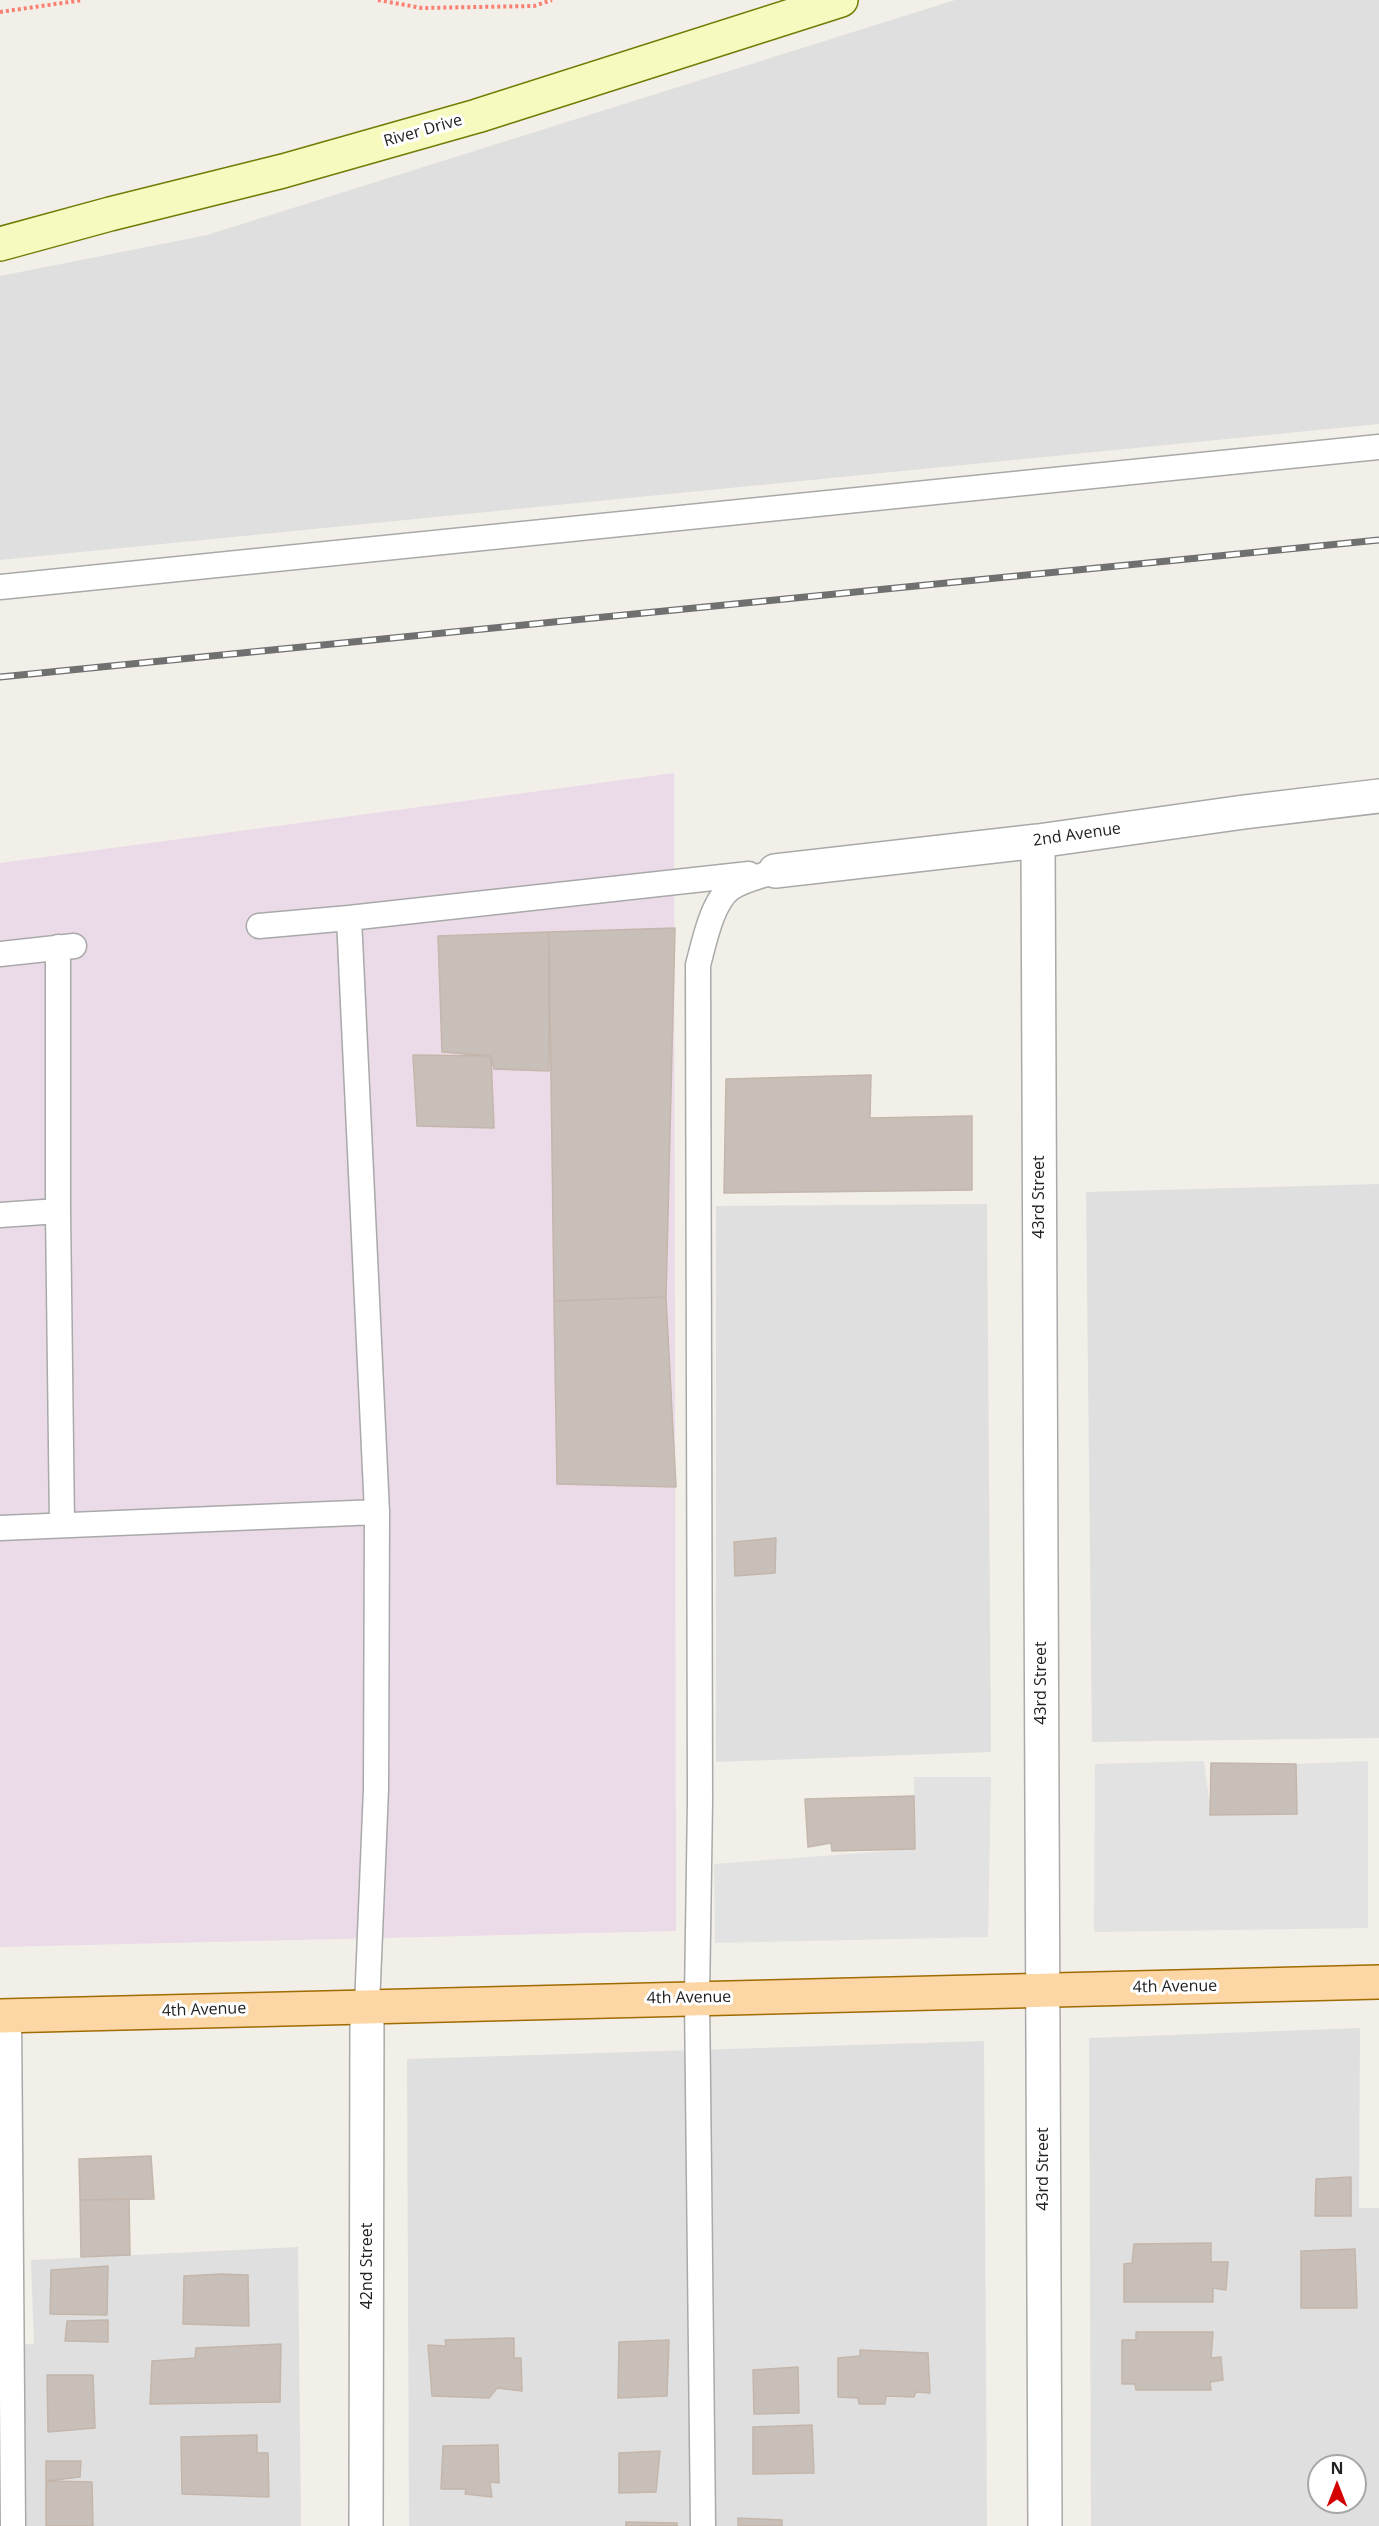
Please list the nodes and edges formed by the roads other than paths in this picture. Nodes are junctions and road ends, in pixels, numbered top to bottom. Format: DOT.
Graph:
graph roads {
  1 [pos="841,0"];
  2 [pos="0,244"];
  3 [pos="1379,447"];
  4 [pos="0,587"];
  5 [pos="1379,796"];
  6 [pos="1038,841"];
  7 [pos="775,871"];
  8 [pos="349,918"];
  9 [pos="259,926"];
  10 [pos="0,954"];
  11 [pos="58,1211"];
  12 [pos="0,1215"];
  13 [pos="378,1512"];
  14 [pos="62,1525"];
  15 [pos="0,1528"];
  16 [pos="1379,1982"];
  17 [pos="1041,1990"];
  18 [pos="697,1998"];
  19 [pos="368,2006"];
  20 [pos="4,2016"];
  21 [pos="13,2526"];
  22 [pos="366,2526"];
  23 [pos="704,2526"];
  24 [pos="1045,2526"];
  1 -- 2 [label="street, River Drive"];
  3 -- 4 [label="lane"];
  5 -- 6 [label="street, 2nd Avenue"];
  6 -- 7 [label="street, 2nd Avenue"];
  6 -- 17 [label="street, 43rd Street"];
  7 -- 8 [label="lane"];
  7 -- 18 [label="lane"];
  8 -- 9 [label="lane"];
  8 -- 13 [label="lane"];
  10 -- 11 [label="lane"];
  11 -- 12 [label="lane"];
  11 -- 14 [label="lane"];
  13 -- 14 [label="lane"];
  13 -- 19 [label="lane"];
  14 -- 15 [label="lane"];
  16 -- 17 [label="main road, 4th Avenue"];
  17 -- 18 [label="main road, 4th Avenue"];
  17 -- 24 [label="street, 43rd Street"];
  18 -- 19 [label="main road, 4th Avenue"];
  18 -- 23 [label="lane"];
  19 -- 20 [label="main road, 4th Avenue"];
  19 -- 22 [label="street, 42nd Street"];
  20 -- 21 [label="lane"];
}
